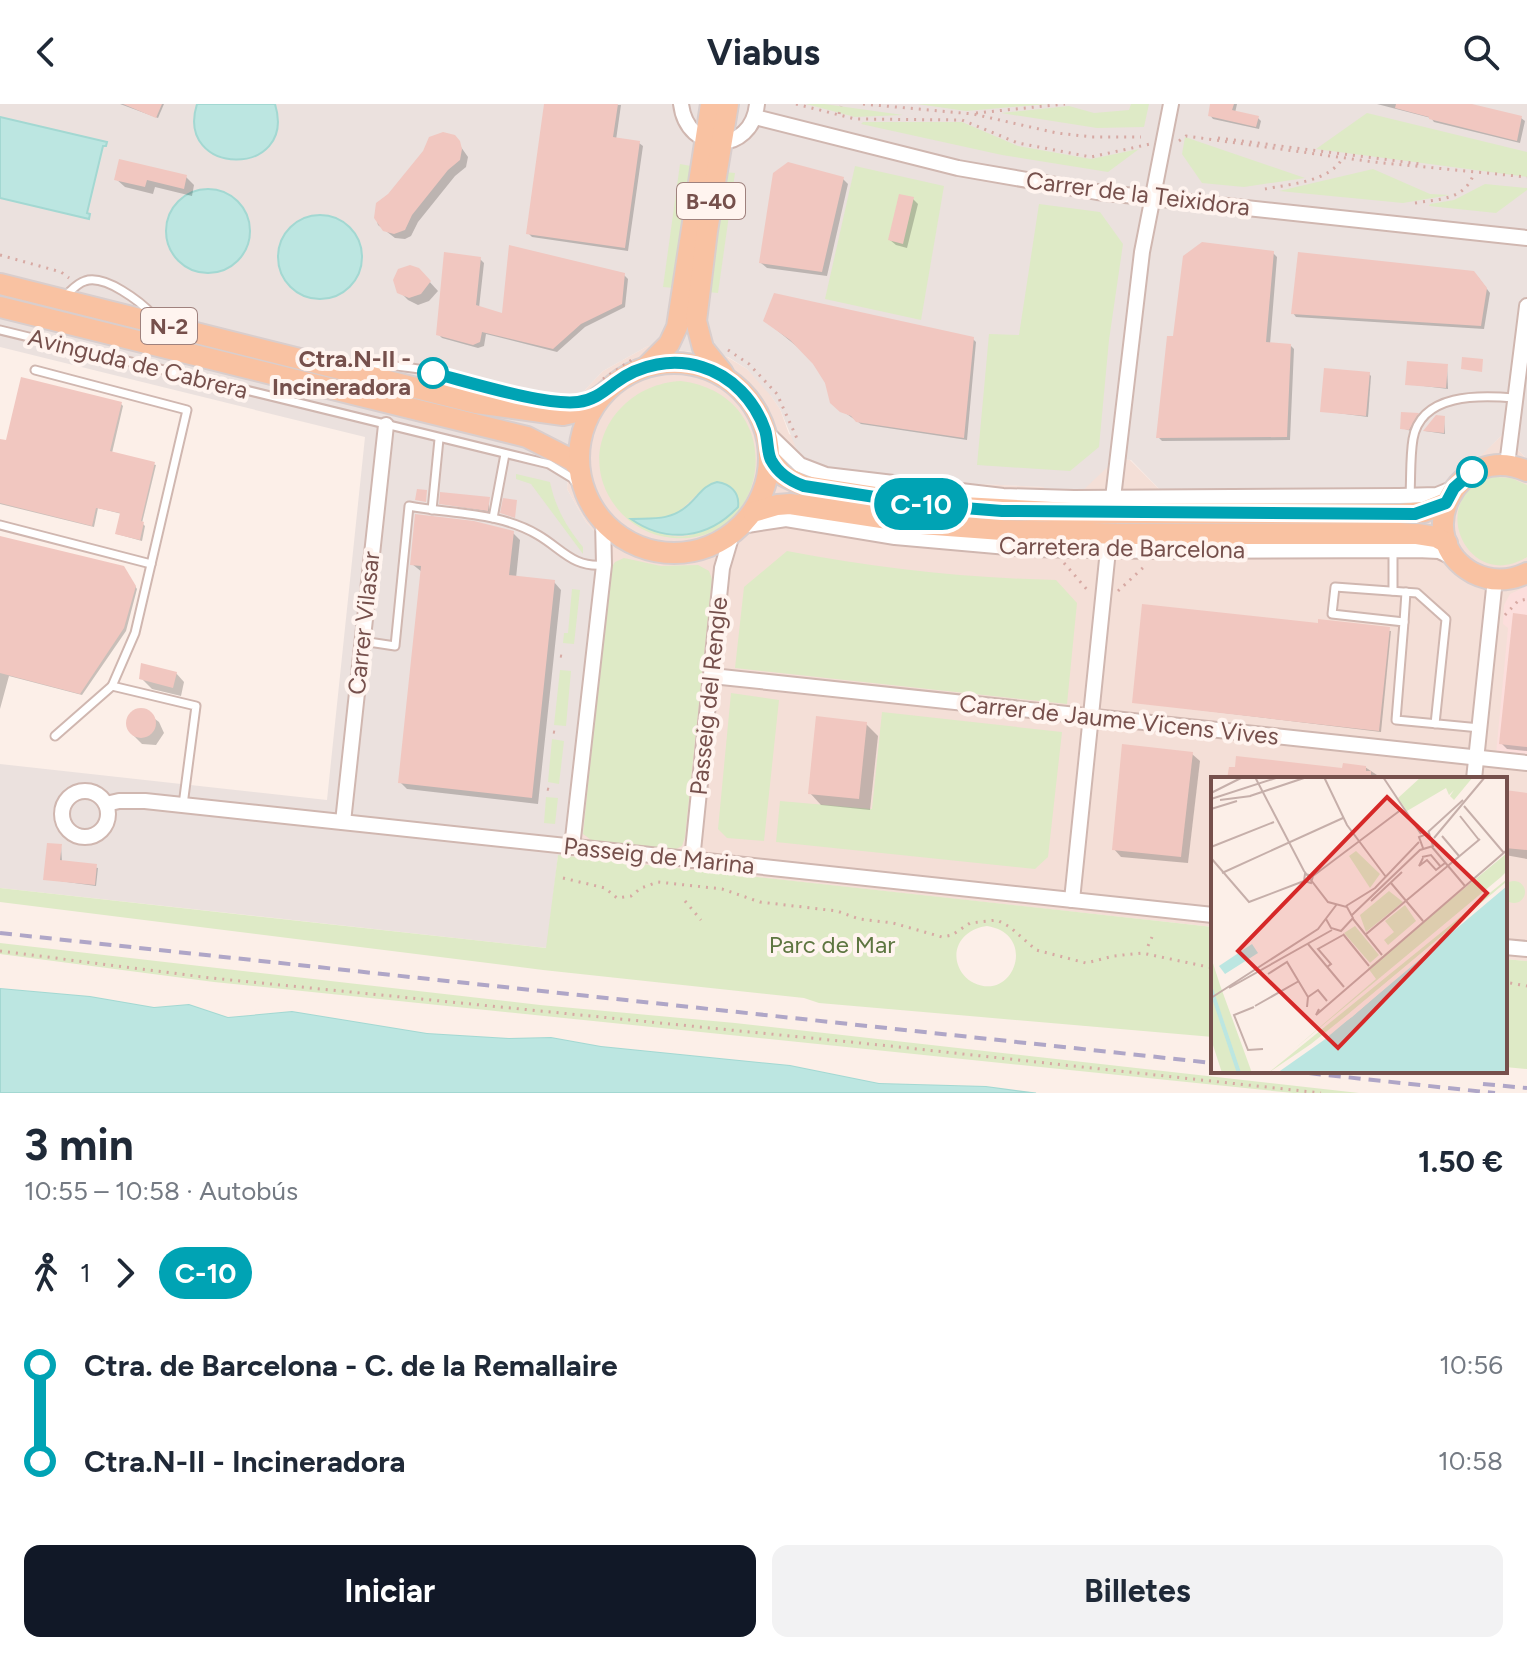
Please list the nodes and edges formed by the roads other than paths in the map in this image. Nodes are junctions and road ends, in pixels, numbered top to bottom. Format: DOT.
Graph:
graph roads {
  1 [pos="681,104"];
  2 [pos="711,104"];
  3 [pos="728,104"];
  4 [pos="1171,104"];
  5 [pos="756,111"];
  6 [pos="712,141"];
  7 [pos="1152,199"];
  8 [pos="1527,238"];
  9 [pos="0,284"];
  10 [pos="62,299"];
  11 [pos="1527,306"];
  12 [pos="0,307"];
  13 [pos="160,324"];
  14 [pos="0,330"];
  15 [pos="647,366"];
  16 [pos="35,370"];
  17 [pos="731,382"];
  18 [pos="603,394"];
  19 [pos="1514,398"];
  20 [pos="386,425"];
  21 [pos="766,432"];
  22 [pos="439,439"];
  23 [pos="505,454"];
  24 [pos="769,458"];
  25 [pos="1507,465"];
  26 [pos="579,468"];
  27 [pos="1527,471"];
  28 [pos="1410,495"];
  29 [pos="1450,496"];
  30 [pos="1113,498"];
  31 [pos="589,500"];
  32 [pos="432,510"];
  33 [pos="493,518"];
  34 [pos="603,521"];
  35 [pos="742,524"];
  36 [pos="0,525"];
  37 [pos="1108,550"];
  38 [pos="1393,550"];
  39 [pos="1452,551"];
  40 [pos="151,564"];
  41 [pos="604,565"];
  42 [pos="1527,573"];
  43 [pos="1495,579"];
  44 [pos="1393,591"];
  45 [pos="1406,592"];
  46 [pos="1404,622"];
  47 [pos="362,641"];
  48 [pos="712,676"];
  49 [pos="112,686"];
  50 [pos="1091,718"];
  51 [pos="1435,724"];
  52 [pos="1480,728"];
  53 [pos="55,736"];
  54 [pos="1477,758"];
  55 [pos="1527,763"];
  56 [pos="1474,777"];
  57 [pos="106,804"];
  58 [pos="183,805"];
  59 [pos="343,822"];
  60 [pos="572,847"];
  61 [pos="692,860"];
  62 [pos="1072,900"];
  63 [pos="1211,915"];
  64 [pos="1507,947"];
  65 [pos="1527,949"];
  1 -- 6 [label="street"];
  2 -- 6 [label="main road, B-40"];
  3 -- 6 [label="main road, B-40"];
  4 -- 7 [label="street"];
  5 -- 6 [label="street"];
  5 -- 7 [label="street, Carrer de la Teixidora"];
  6 -- 15 [label="main road, B-40"];
  6 -- 17 [label="main road, B-40"];
  7 -- 8 [label="street, Carrer de la Teixidora"];
  7 -- 30 [label="street"];
  9 -- 10 [label="main road, N-2"];
  10 -- 13 [label="main road, N-2"];
  10 -- 13 [label="lane"];
  11 -- 19 [label="street"];
  12 -- 26 [label="main road, N-2"];
  13 -- 18 [label="main road, N-2"];
  14 -- 20 [label="lane, Avinguda de Cabrera"];
  15 -- 17 [label="main road, N-2"];
  15 -- 18 [label="main road, N-2"];
  16 -- 40 [label="lane"];
  17 -- 21 [label="main road, N-2"];
  18 -- 26 [label="main road, N-2"];
  19 -- 25 [label="street"];
  19 -- 28 [label="lane"];
  20 -- 22 [label="lane, Avinguda de Cabrera"];
  20 -- 47 [label="street, Carrer Vilasar"];
  21 -- 24 [label="main road, N-2"];
  21 -- 30 [label="street, Carretera de Barcelona"];
  22 -- 23 [label="lane, Avinguda de Cabrera"];
  22 -- 32 [label="lane"];
  23 -- 31 [label="lane, Avinguda de Cabrera"];
  23 -- 33 [label="lane"];
  24 -- 29 [label="main road"];
  24 -- 35 [label="main road, N-2"];
  25 -- 27 [label="main road"];
  25 -- 29 [label="main road"];
  26 -- 31 [label="main road, N-2"];
  28 -- 29 [label="street, Carretera de Barcelona"];
  28 -- 30 [label="street, Carretera de Barcelona"];
  29 -- 39 [label="main road"];
  31 -- 34 [label="main road, N-2"];
  32 -- 33 [label="lane"];
  32 -- 47 [label="lane"];
  33 -- 41 [label="lane"];
  34 -- 35 [label="main road, N-2"];
  34 -- 41 [label="street"];
  35 -- 37 [label="street, Carretera de Barcelona"];
  35 -- 39 [label="main road, N-2"];
  35 -- 48 [label="street, Passeig del Rengle"];
  36 -- 40 [label="lane"];
  37 -- 38 [label="street, Carretera de Barcelona"];
  37 -- 50 [label="street"];
  38 -- 39 [label="street, Carretera de Barcelona"];
  38 -- 44 [label="lane"];
  39 -- 43 [label="main road"];
  40 -- 49 [label="lane"];
  41 -- 60 [label="street"];
  42 -- 43 [label="main road"];
  43 -- 52 [label="street"];
  44 -- 45 [label="lane"];
  44 -- 46 [label="lane"];
  45 -- 46 [label="lane"];
  45 -- 51 [label="lane"];
  46 -- 51 [label="lane"];
  47 -- 59 [label="street, Carrer Vilasar"];
  48 -- 50 [label="street, Carrer de Jaume Vicens Vives"];
  48 -- 61 [label="street, Passeig del Rengle"];
  49 -- 53 [label="lane"];
  49 -- 58 [label="lane"];
  50 -- 54 [label="street, Carrer de Jaume Vicens Vives"];
  50 -- 62 [label="street"];
  51 -- 52 [label="lane"];
  52 -- 54 [label="street"];
  54 -- 55 [label="street, Carrer de Jaume Vicens Vives"];
  54 -- 56 [label="street"];
  57 -- 58 [label="street, Passeig de Marina"];
  58 -- 59 [label="street, Passeig de Marina"];
  59 -- 60 [label="street, Passeig de Marina"];
  60 -- 61 [label="street, Passeig de Marina"];
  61 -- 62 [label="street, Passeig de Marina"];
  62 -- 63 [label="street, Passeig de Marina"];
  64 -- 65 [label="street"];
}
